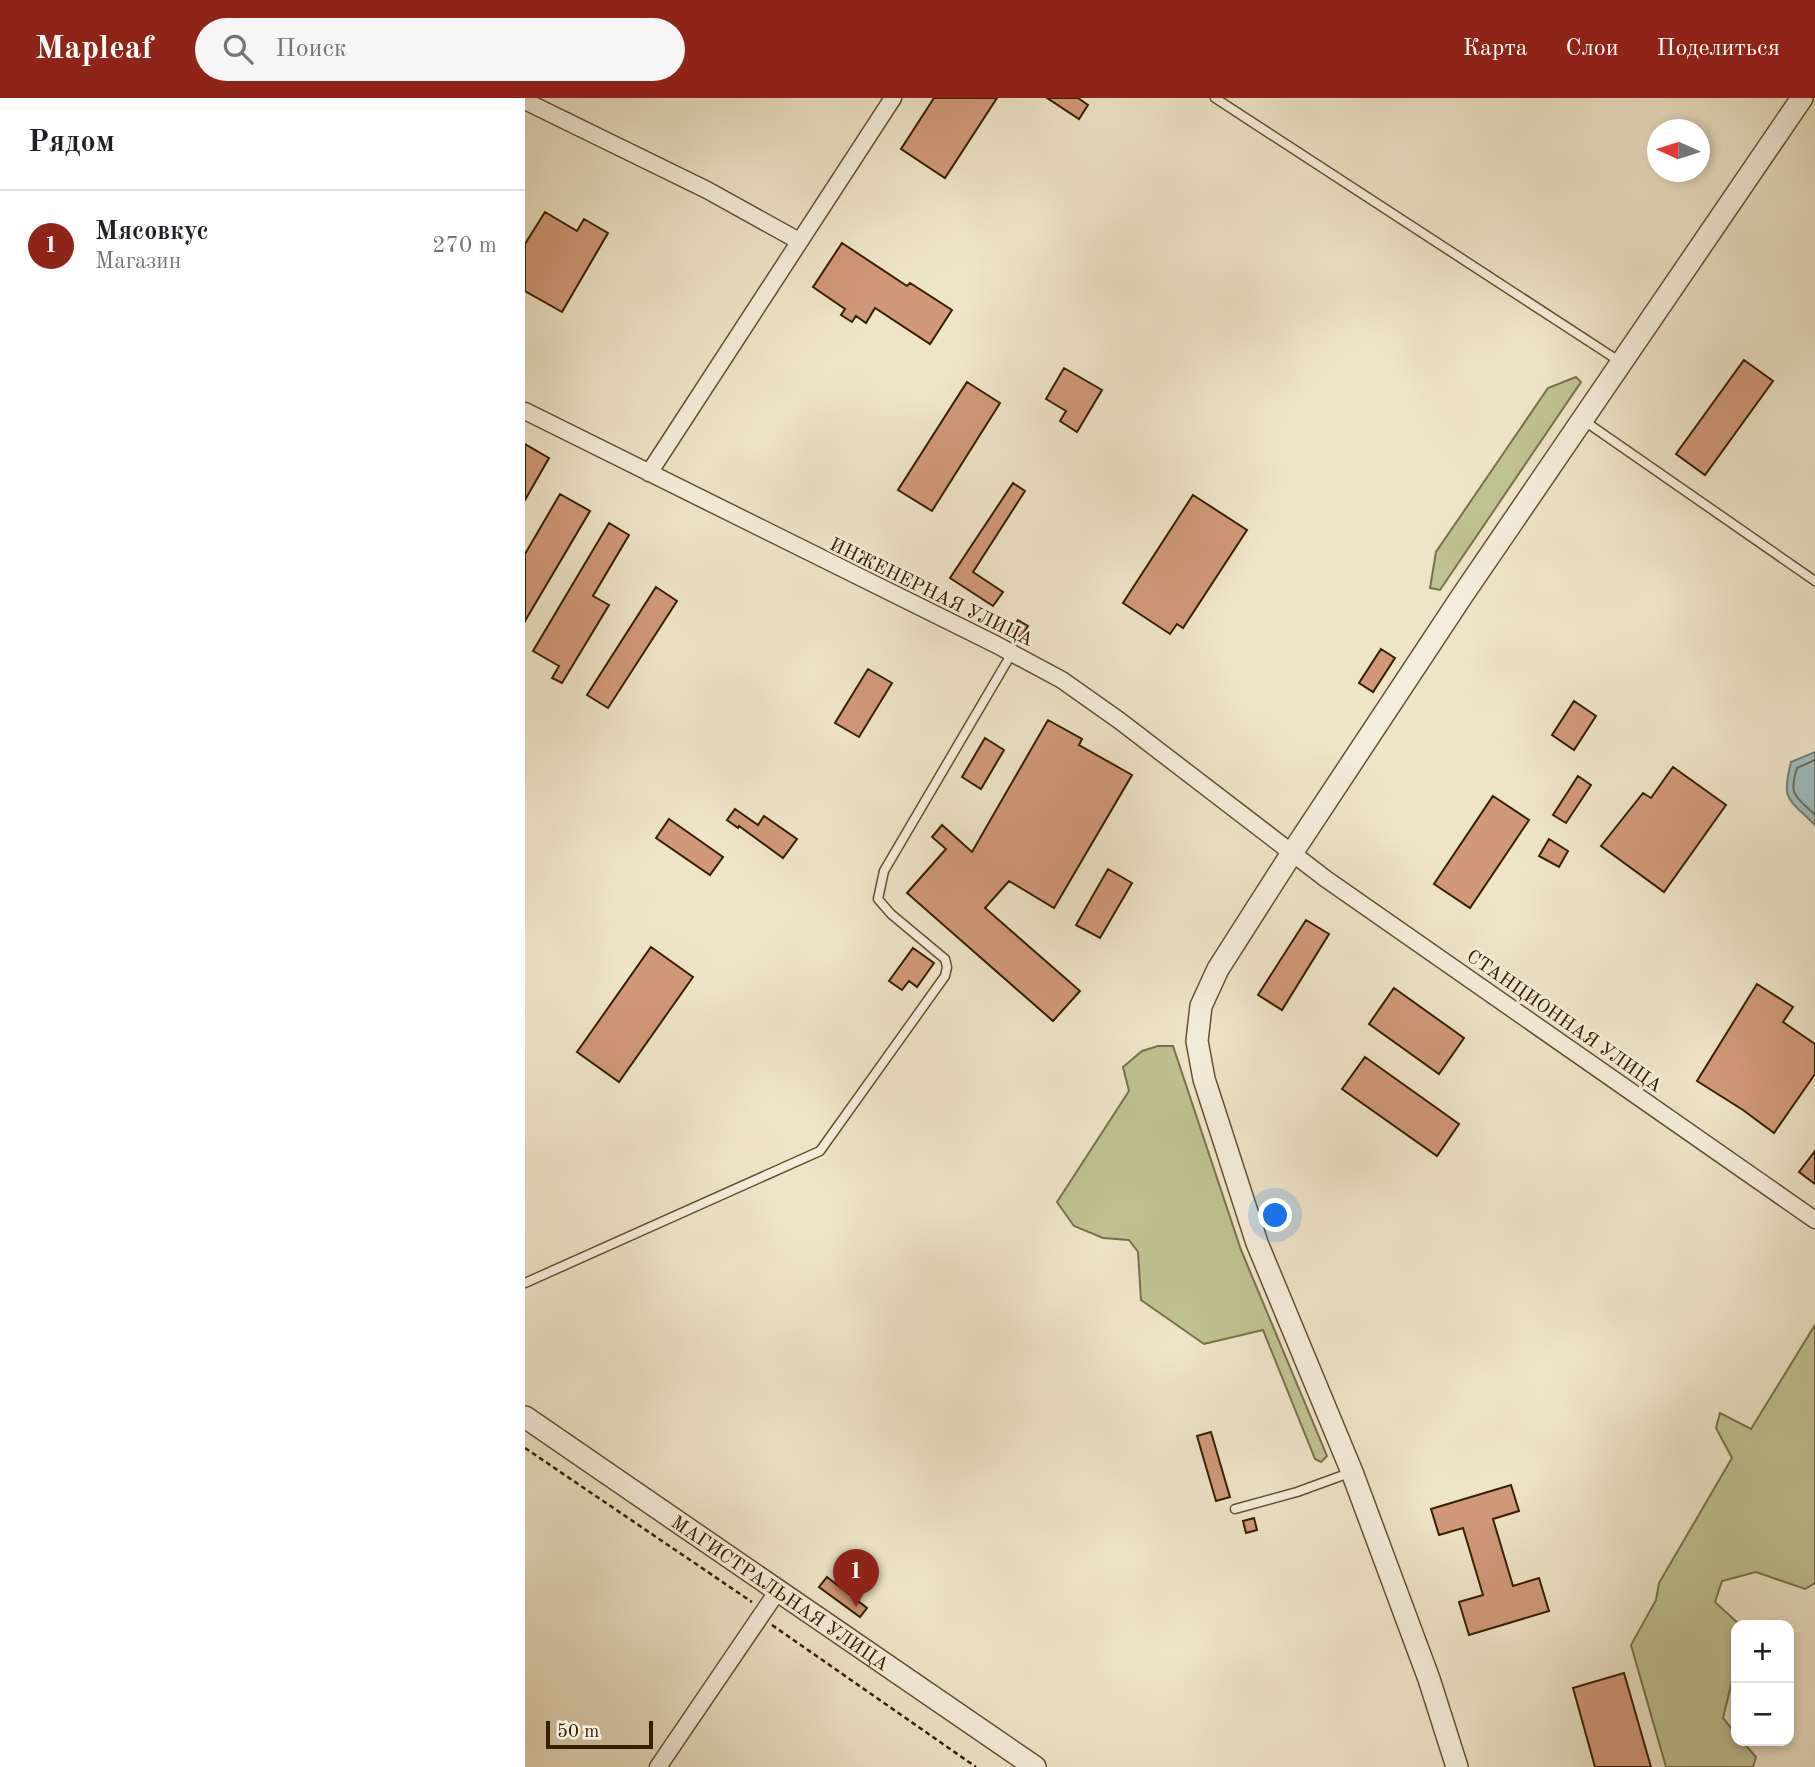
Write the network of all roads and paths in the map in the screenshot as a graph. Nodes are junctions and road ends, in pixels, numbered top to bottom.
1 (893, 98) edge
2 (1215, 98) edge
3 (1802, 98) edge
4 (525, 101) edge
5 (799, 241) junction
6 (1622, 363) junction
7 (525, 411) edge
8 (1583, 420) junction
9 (649, 473) junction
10 (1815, 581) edge
11 (1012, 653) junction
12 (1292, 853) junction
13 (1815, 1220) edge
14 (525, 1283) edge
15 (525, 1417) edge
16 (1352, 1472) junction
17 (1235, 1508) dead end
18 (779, 1589) junction
19 (658, 1767) edge
20 (1035, 1767) edge
21 (1457, 1767) edge

1 - 5 street
2 - 6 lane
3 - 6 street
4 - 5 street
5 - 9 street
6 - 8 street
7 - 9 street, ИНЖЕНЕРНАЯ УЛИЦА
8 - 10 lane
8 - 12 street
9 - 11 street, ИНЖЕНЕРНАЯ УЛИЦА
11 - 12 street, ИНЖЕНЕРНАЯ УЛИЦА
11 - 14 lane
12 - 13 street, СТАНЦИОННАЯ УЛИЦА
12 - 16 street
15 - 18 street, МАГИСТРАЛЬНАЯ УЛИЦА
16 - 17 lane
16 - 21 street
18 - 19 street
18 - 20 street, МАГИСТРАЛЬНАЯ УЛИЦА

